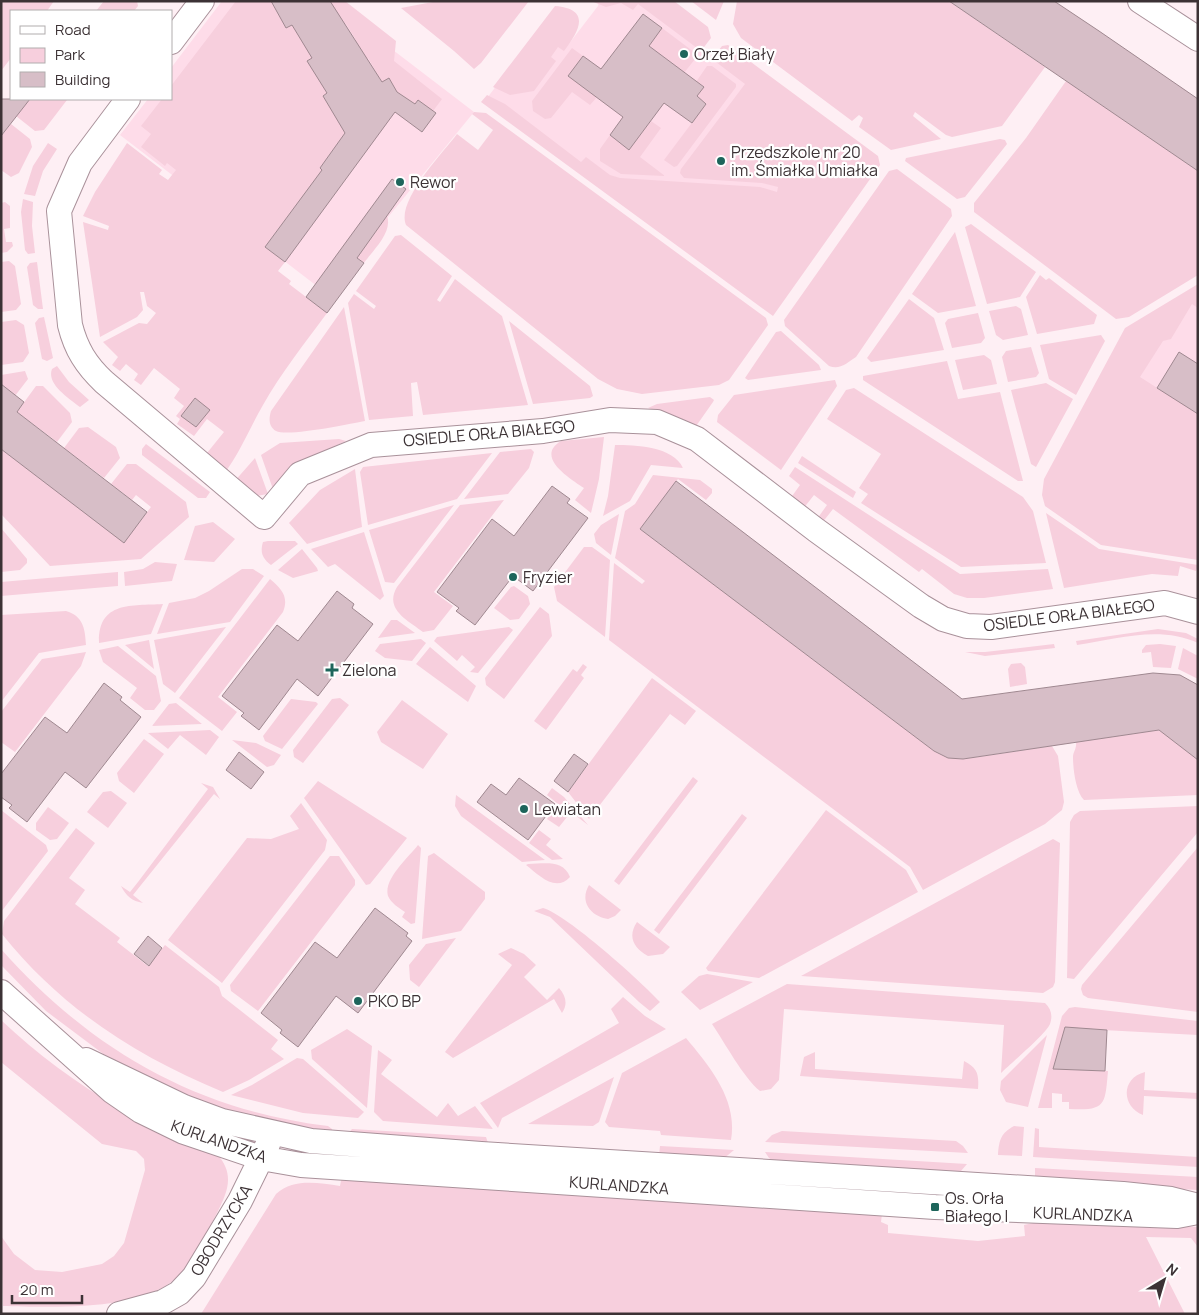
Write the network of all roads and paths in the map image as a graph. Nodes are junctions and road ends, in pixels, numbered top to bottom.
1 (202, 1) edge
2 (1140, 1) edge
3 (1198, 39) edge
4 (172, 41) edge
5 (127, 100) edge
6 (1198, 612) edge
7 (1, 992) edge
8 (70, 1054) junction
9 (273, 1134) junction
10 (261, 1158) junction
11 (1198, 1206) edge
12 (1198, 1212) edge
13 (119, 1314) edge

1 - 4 street
2 - 3 street
5 - 6 street, OSIEDLE ORŁA BIAŁEGO
7 - 8 street, KURLANDZKA
8 - 9 street, KURLANDZKA
8 - 10 street, KURLANDZKA
9 - 10 street, OBODRZYCKA
9 - 11 street, KURLANDZKA
10 - 12 street, KURLANDZKA
10 - 13 street, OBODRZYCKA

